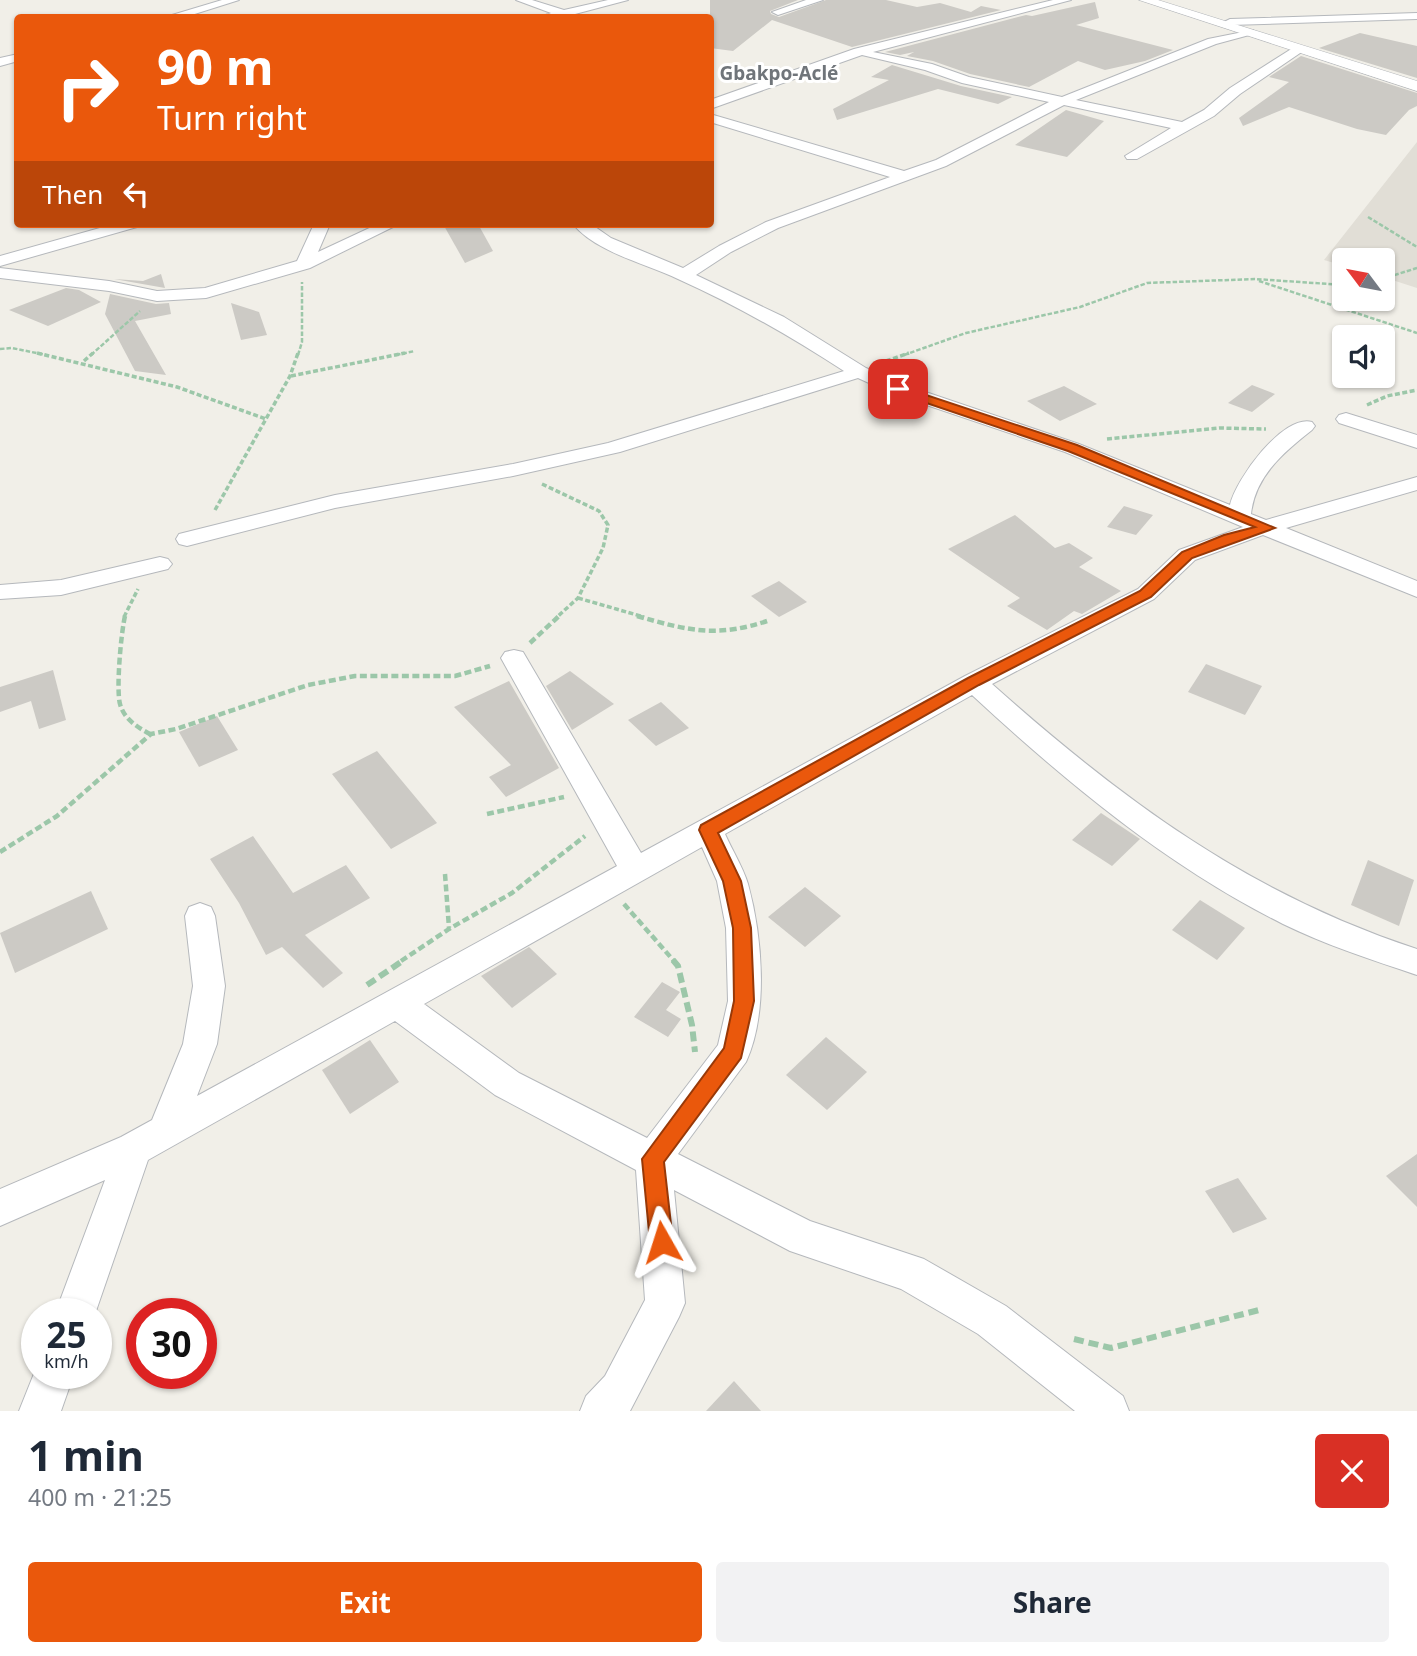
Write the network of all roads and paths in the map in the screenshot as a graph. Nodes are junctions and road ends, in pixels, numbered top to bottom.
1 (234, 0) edge
2 (521, 0) edge
3 (623, 0) edge
4 (818, 0) edge
5 (1066, 0) edge
6 (1145, 0) edge
7 (1412, 3) dead end
8 (778, 12) dead end
9 (152, 14) dead end
10 (182, 14) edge
11 (191, 14) edge
12 (564, 14) joint
13 (1375, 16) junction
14 (1394, 16) junction
15 (1417, 16) edge
16 (1218, 22) junction
17 (1406, 30) dead end
18 (1249, 32) junction
19 (1300, 49) junction
20 (858, 52) junction
21 (1417, 86) edge
22 (1063, 101) junction
23 (714, 104) edge
24 (714, 119) edge
25 (1184, 127) junction
26 (1132, 156) dead end
27 (904, 176) junction
28 (1368, 217) dead end
29 (117, 228) edge
30 (321, 228) edge
31 (382, 228) edge
32 (587, 228) edge
33 (1417, 247) edge
34 (0, 261) edge
35 (304, 264) junction
36 (1417, 268) edge
37 (0, 273) edge
38 (684, 275) junction
39 (1395, 275) edge
40 (1255, 279) junction
41 (1332, 284) edge
42 (157, 296) junction
43 (1417, 332) edge
44 (0, 349) edge
45 (415, 351) dead end
46 (83, 362) junction
47 (859, 372) junction
48 (290, 376) junction
49 (1417, 390) edge
50 (267, 419) junction
51 (1346, 419) joint
52 (1305, 426) joint
53 (1417, 442) edge
54 (1072, 448) junction
55 (513, 470) junction
56 (1417, 483) edge
57 (1240, 516) junction
58 (1268, 528) junction
59 (187, 539) joint
60 (160, 564) joint
61 (1417, 590) edge
62 (0, 593) edge
63 (578, 598) junction
64 (770, 620) dead end
65 (514, 657) junction
66 (974, 682) junction
67 (150, 734) junction
68 (592, 791) junction
69 (487, 814) dead end
70 (607, 819) junction
71 (708, 830) junction
72 (0, 852) edge
73 (635, 870) junction
74 (445, 874) dead end
75 (608, 886) junction
76 (200, 916) dead end
77 (449, 929) junction
78 (1417, 962) edge
79 (360, 992) dead end
80 (397, 1003) junction
81 (701, 1098) junction
82 (166, 1130) junction
83 (134, 1149) junction
84 (653, 1159) junction
85 (0, 1208) edge
86 (81, 1298) edge
87 (1263, 1309) dead end
88 (1071, 1338) dead end
89 (48, 1389) edge
90 (40, 1411) edge
91 (601, 1411) edge
92 (1108, 1411) edge

1 - 11 street
2 - 12 street
3 - 12 street
4 - 8 street
5 - 20 street
6 - 16 street
7 - 14 street
9 - 10 street
13 - 14 street
13 - 16 street
13 - 17 street
14 - 15 street
16 - 18 street
18 - 19 street
18 - 22 street
19 - 21 street
19 - 25 street
20 - 22 street
20 - 23 street
22 - 25 street
22 - 27 street
24 - 27 street
25 - 26 street
27 - 38 street
28 - 33 path
29 - 34 street
30 - 35 street
31 - 35 street
32 - 38 street
35 - 42 street
35 - 48 path
36 - 39 path
37 - 42 street
38 - 47 street
40 - 41 path
40 - 43 path
40 - 47 path
42 - 46 path
44 - 46 path
45 - 48 path
46 - 50 path
47 - 54 street
47 - 55 street
48 - 50 path
49 - 51 path
50 - 59 path
51 - 53 street
52 - 54 path
52 - 57 street
54 - 57 street
55 - 59 street
55 - 63 path
56 - 58 street
57 - 58 street
58 - 61 street
58 - 66 street
60 - 62 street
60 - 67 path
63 - 64 path
63 - 65 path
65 - 67 path
65 - 68 street
66 - 71 street
66 - 78 street
67 - 72 path
68 - 69 path
68 - 70 street
70 - 73 street
70 - 77 path
71 - 73 street
71 - 81 street
73 - 75 street
74 - 77 path
75 - 80 street
75 - 81 path
76 - 82 street
77 - 79 path
80 - 82 street
80 - 84 street
81 - 84 street
82 - 83 street
83 - 85 street
83 - 86 street
84 - 91 street
84 - 92 street
87 - 88 path
89 - 90 street

